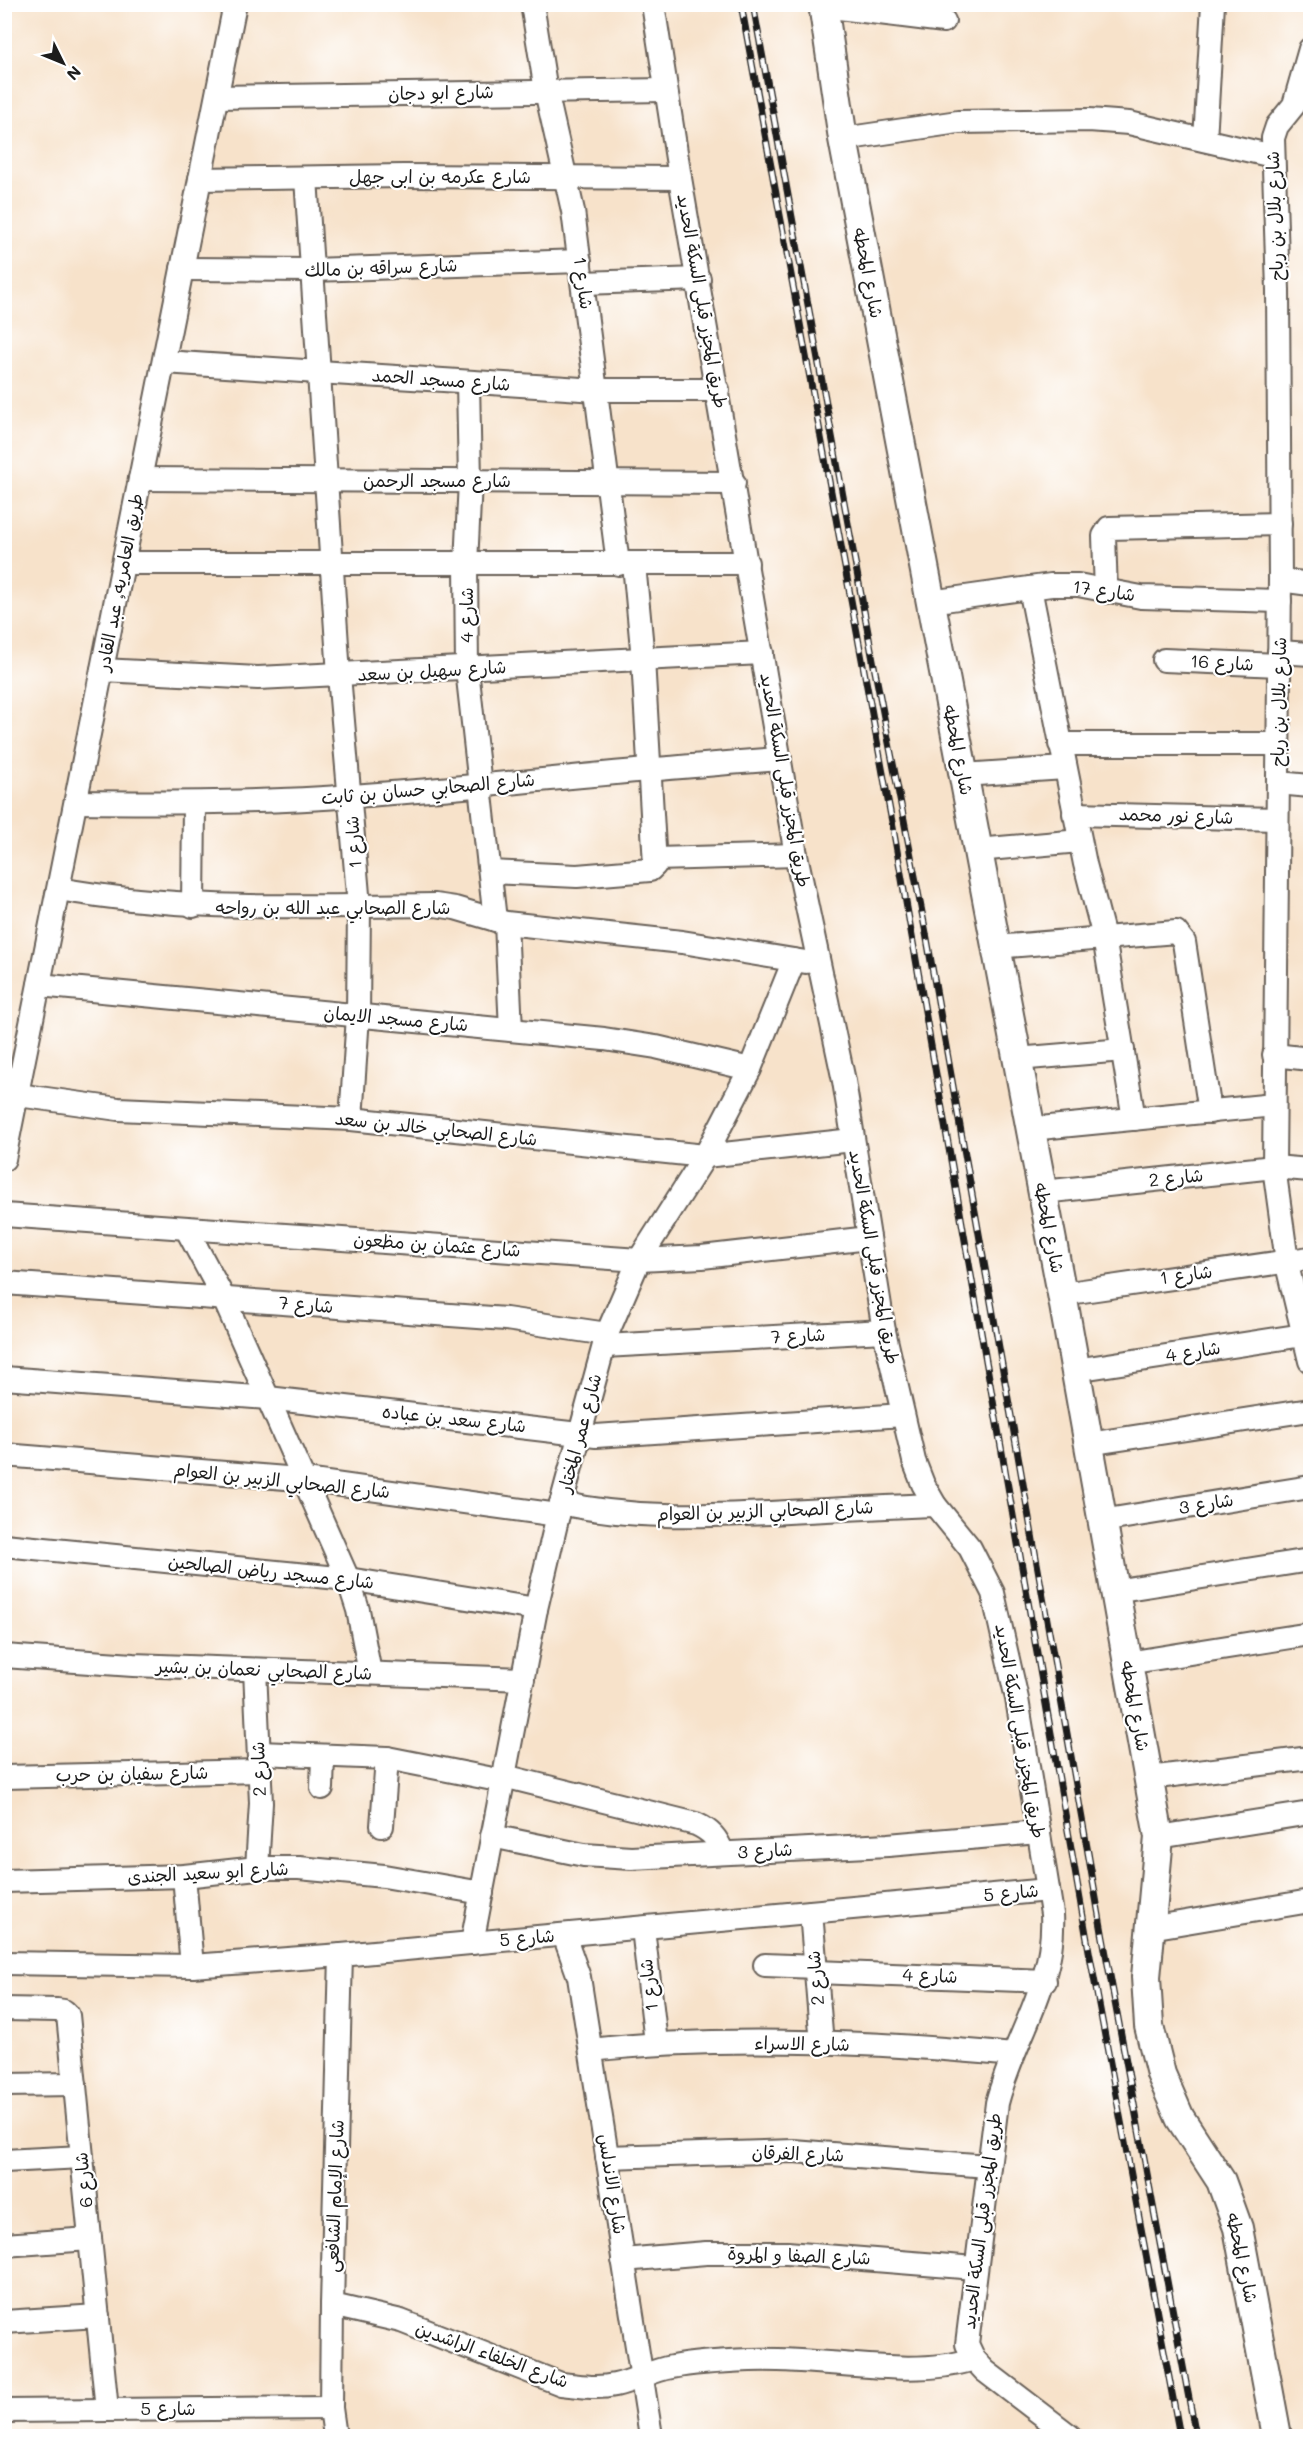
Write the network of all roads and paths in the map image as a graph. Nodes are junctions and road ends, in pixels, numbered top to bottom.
1 (235, 4) edge
2 (532, 4) edge
3 (653, 4) edge
4 (1213, 4) edge
5 (823, 5) edge
6 (944, 21) dead end
7 (1311, 49) edge
8 (666, 90) junction
9 (546, 91) junction
10 (217, 97) junction
11 (1303, 107) edge
12 (843, 139) junction
13 (1205, 140) junction
14 (1273, 156) junction
15 (306, 177) junction
16 (565, 177) junction
17 (680, 178) junction
18 (200, 179) junction
19 (579, 261) junction
20 (182, 269) junction
21 (312, 270) junction
22 (699, 279) junction
23 (583, 283) junction
24 (164, 362) junction
25 (319, 372) junction
26 (468, 382) junction
27 (597, 390) junction
28 (718, 390) junction
29 (140, 479) junction
30 (326, 480) junction
31 (471, 481) junction
32 (608, 482) junction
33 (734, 483) junction
34 (1280, 524) junction
35 (124, 563) junction
36 (747, 563) junction
37 (466, 564) junction
38 (626, 564) junction
39 (332, 565) junction
40 (1311, 584) edge
41 (1030, 588) junction
42 (1280, 590) junction
43 (1106, 592) junction
44 (930, 602) junction
45 (762, 653) junction
46 (1311, 654) edge
47 (643, 659) junction
48 (1279, 659) junction
49 (1164, 660) dead end
50 (467, 669) junction
51 (102, 670) junction
52 (339, 675) junction
53 (1059, 744) junction
54 (1278, 744) junction
55 (780, 759) junction
56 (649, 768) junction
57 (1065, 768) junction
58 (963, 775) junction
59 (1278, 783) junction
60 (481, 786) junction
61 (1311, 786) edge
62 (351, 797) junction
63 (76, 802) junction
64 (194, 804) junction
65 (1074, 814) junction
66 (1277, 819) junction
67 (1080, 841) junction
68 (977, 850) junction
69 (796, 855) junction
70 (656, 859) junction
71 (490, 872) junction
72 (58, 889) junction
73 (193, 906) junction
74 (359, 906) junction
75 (500, 921) junction
76 (1104, 937) junction
77 (996, 947) junction
78 (794, 960) junction
79 (819, 964) junction
80 (39, 985) junction
81 (358, 1016) junction
82 (511, 1030) junction
83 (1123, 1050) junction
84 (1274, 1055) junction
85 (1017, 1059) junction
86 (1311, 1059) edge
87 (750, 1069) junction
88 (18, 1095) junction
89 (1274, 1106) junction
90 (1210, 1112) junction
91 (351, 1119) junction
92 (1134, 1119) junction
93 (1030, 1129) junction
94 (853, 1140) junction
95 (705, 1156) junction
96 (4, 1159) edge
97 (1274, 1167) junction
98 (1311, 1170) edge
99 (1042, 1192) junction
100 (4, 1215) edge
101 (186, 1228) junction
102 (869, 1238) junction
103 (1311, 1258) edge
104 (639, 1260) junction
105 (1287, 1261) junction
106 (4, 1283) edge
107 (1062, 1294) junction
108 (224, 1299) junction
109 (884, 1331) junction
110 (1308, 1334) edge
111 (606, 1340) junction
112 (1311, 1361) edge
113 (1075, 1370) junction
114 (4, 1378) edge
115 (268, 1398) junction
116 (1311, 1410) edge
117 (903, 1415) junction
118 (580, 1434) junction
119 (1088, 1444) junction
120 (4, 1455) edge
121 (305, 1480) junction
122 (1311, 1487) edge
123 (935, 1505) junction
124 (560, 1509) junction
125 (1101, 1521) junction
126 (4, 1545) edge
127 (1311, 1560) edge
128 (348, 1579) junction
129 (1114, 1591) junction
130 (536, 1609) junction
131 (1311, 1634) edge
132 (4, 1656) edge
133 (1127, 1663) junction
134 (255, 1670) junction
135 (370, 1674) junction
136 (523, 1679) junction
137 (323, 1756) junction
138 (387, 1758) junction
139 (1311, 1758) edge
140 (259, 1762) junction
141 (4, 1777) edge
142 (504, 1778) junction
143 (1149, 1778) junction
144 (322, 1788) dead end
145 (1311, 1813) edge
146 (382, 1826) dead end
147 (1039, 1832) junction
148 (492, 1836) junction
149 (1160, 1837) junction
150 (723, 1853) junction
151 (257, 1868) junction
152 (184, 1876) junction
153 (4, 1881) edge
154 (1048, 1890) junction
155 (482, 1893) junction
156 (1311, 1901) edge
157 (811, 1912) junction
158 (643, 1928) junction
159 (1150, 1928) junction
160 (564, 1935) junction
161 (472, 1943) junction
162 (341, 1955) junction
163 (4, 1963) edge
164 (765, 1965) dead end
165 (192, 1966) junction
166 (816, 1969) junction
167 (1045, 1981) junction
168 (4, 2009) edge
169 (656, 2043) junction
170 (822, 2044) junction
171 (591, 2050) junction
172 (1013, 2055) junction
173 (4, 2085) edge
174 (75, 2085) junction
175 (82, 2157) junction
176 (607, 2157) junction
177 (4, 2161) edge
178 (988, 2166) junction
179 (90, 2239) junction
180 (4, 2245) edge
181 (623, 2260) junction
182 (975, 2268) junction
183 (332, 2305) junction
184 (98, 2316) junction
185 (4, 2322) edge
186 (974, 2359) junction
187 (642, 2376) junction
188 (332, 2408) junction
189 (107, 2410) junction
190 (4, 2411) edge
191 (335, 2436) edge
192 (651, 2436) edge
193 (1070, 2436) edge
194 (1277, 2436) edge

1 - 10 street, طريق العامريه, عبد القادر
2 - 9 street, شارع 1
3 - 8 street, طريق المجزر قبلى السكة الحديد
4 - 13 street
5 - 6 street
5 - 12 street, شارع المحطه
7 - 11 street, شارع بلال بن رباح
8 - 9 street, شارع ابو دجان
8 - 17 street, طريق المجزر قبلى السكة الحديد
9 - 10 street, شارع ابو دجان
9 - 16 street, شارع 1
10 - 18 street, طريق العامريه, عبد القادر
11 - 14 street, شارع بلال بن رباح
12 - 13 street
12 - 44 street, شارع المحطه
13 - 14 street
14 - 34 street, شارع بلال بن رباح
15 - 16 street, شارع عكرمه بن ابى جهل
15 - 18 street, شارع عكرمه بن ابى جهل
15 - 21 street, شارع 1
16 - 17 street, شارع عكرمه بن ابى جهل
16 - 19 street, شارع 1
17 - 22 street, طريق المجزر قبلى السكة الحديد
18 - 20 street, طريق العامريه, عبد القادر
19 - 21 street, شارع سراقه بن مالك
19 - 23 street, شارع 1
20 - 21 street, شارع سراقه بن مالك
20 - 24 street, طريق العامريه, عبد القادر
21 - 25 street, شارع 1
22 - 23 street
22 - 28 street, طريق المجزر قبلى السكة الحديد
23 - 27 street, شارع 1
24 - 25 street, شارع مسجد الحمد
24 - 29 street, طريق العامريه, عبد القادر
25 - 26 street, شارع مسجد الحمد
25 - 30 street, شارع 1
26 - 27 street, شارع مسجد الحمد
26 - 31 street, شارع 4
27 - 28 street, شارع مسجد الحمد
27 - 32 street, شارع 1
28 - 33 street, طريق المجزر قبلى السكة الحديد
29 - 30 street, شارع مسجد الرحمن
29 - 35 street, طريق العامريه, عبد القادر
30 - 31 street, شارع مسجد الرحمن
30 - 39 street, شارع 1
31 - 32 street, شارع مسجد الرحمن
31 - 37 street, شارع 4
32 - 33 street, شارع مسجد الرحمن
32 - 38 street, شارع 1
33 - 36 street, طريق المجزر قبلى السكة الحديد
34 - 42 street, شارع بلال بن رباح
34 - 43 street
35 - 39 street
35 - 51 street, طريق العامريه, عبد القادر
36 - 38 street
36 - 45 street, طريق المجزر قبلى السكة الحديد
37 - 38 street
37 - 39 street
37 - 50 street, شارع 4
38 - 47 street, شارع 1
39 - 52 street, شارع 1
40 - 42 street
41 - 43 street, شارع 17
41 - 44 street, شارع 17
41 - 53 street
42 - 43 street, شارع 17
42 - 48 street, شارع بلال بن رباح
44 - 58 street, شارع المحطه
45 - 47 street, شارع سهيل بن سعد
45 - 55 street, طريق المجزر قبلى السكة الحديد
46 - 48 street
47 - 50 street, شارع سهيل بن سعد
47 - 56 street, شارع 1
48 - 49 street, شارع 16
48 - 54 street, شارع بلال بن رباح
50 - 52 street, شارع سهيل بن سعد
50 - 60 street, شارع 4
51 - 52 street, شارع سهيل بن سعد
51 - 63 street, طريق العامريه, عبد القادر
52 - 62 street, شارع 1
53 - 54 street
53 - 57 street
54 - 59 street, شارع بلال بن رباح
55 - 56 street, شارع الصحابي حسان بن ثابت
55 - 69 street, طريق المجزر قبلى السكة الحديد
56 - 60 street, شارع الصحابي حسان بن ثابت
56 - 70 street, شارع 1
57 - 58 street
57 - 65 street
58 - 68 street, شارع المحطه
59 - 61 street
59 - 66 street, شارع بلال بن رباح
60 - 62 street, شارع الصحابي حسان بن ثابت
60 - 71 street, شارع 4
62 - 64 street, شارع الصحابي حسان بن ثابت
62 - 74 street, شارع 1
63 - 64 street, شارع الصحابي حسان بن ثابت
63 - 72 street, طريق العامريه, عبد القادر
64 - 73 street
65 - 66 street, شارع نور محمد
65 - 67 street
66 - 84 street, شارع بلال بن رباح
67 - 68 street
67 - 76 street
68 - 77 street, شارع المحطه
69 - 70 street
69 - 79 street, طريق المجزر قبلى السكة الحديد
70 - 71 street
71 - 75 street, شارع 4
72 - 73 street, شارع الصحابي عبد الله بن رواحه
72 - 80 street, طريق العامريه, عبد القادر
73 - 74 street, شارع الصحابي عبد الله بن رواحه
74 - 75 street, شارع الصحابي عبد الله بن رواحه
74 - 81 street, شارع 1
75 - 78 street, شارع الصحابي عبد الله بن رواحه
75 - 82 street, شارع 4
76 - 77 street
76 - 83 street
76 - 90 street
77 - 85 street, شارع المحطه
78 - 79 street, شارع الصحابي عبد الله بن رواحه
78 - 87 street, شارع عمر المختار
79 - 94 street, طريق المجزر قبلى السكة الحديد
80 - 81 street, شارع مسجد الايمان
80 - 88 street, طريق العامريه, عبد القادر
81 - 82 street, شارع مسجد الايمان
81 - 91 street, شارع 1
82 - 87 street, شارع مسجد الايمان
83 - 85 street
83 - 92 street
84 - 86 street
84 - 89 street, شارع بلال بن رباح
85 - 93 street, شارع المحطه
87 - 95 street, شارع عمر المختار
88 - 91 street, شارع الصحابي خالد بن سعد
88 - 96 street, طريق العامريه, عبد القادر
89 - 90 street
89 - 97 street, شارع بلال بن رباح
90 - 92 street
91 - 95 street, شارع الصحابي خالد بن سعد
92 - 93 street
93 - 99 street, شارع المحطه
94 - 95 street, شارع الصحابي خالد بن سعد
94 - 102 street, طريق المجزر قبلى السكة الحديد
95 - 104 street, شارع عمر المختار
97 - 98 street, شارع 2
97 - 99 street, شارع 2
97 - 105 street, شارع بلال بن رباح
99 - 107 street, شارع المحطه
100 - 101 street, شارع عثمان بن مظعون
101 - 104 street, شارع عثمان بن مظعون
101 - 108 street
102 - 104 street, شارع عثمان بن مظعون
102 - 109 street, طريق المجزر قبلى السكة الحديد
103 - 105 street, شارع 1
104 - 111 street, شارع عمر المختار
105 - 107 street, شارع 1
105 - 110 street, شارع بلال بن رباح
106 - 108 street, شارع 7
107 - 113 street, شارع المحطه
108 - 111 street, شارع 7
108 - 115 street
109 - 111 street, شارع 7
109 - 117 street, طريق المجزر قبلى السكة الحديد
110 - 112 street, شارع بلال بن رباح
110 - 113 street, شارع 4
111 - 118 street, شارع عمر المختار
113 - 119 street, شارع المحطه
114 - 115 street, شارع سعد بن عباده
115 - 118 street, شارع سعد بن عباده
115 - 121 street
116 - 119 street
117 - 118 street, شارع سعد بن عباده
117 - 123 street, طريق المجزر قبلى السكة الحديد
118 - 124 street, شارع عمر المختار
119 - 125 street, شارع المحطه
120 - 121 street, شارع الصحابي الزبير بن العوام
121 - 124 street, شارع الصحابي الزبير بن العوام
121 - 128 street
122 - 125 street, شارع 3
123 - 124 street, شارع الصحابي الزبير بن العوام
123 - 147 street, طريق المجزر قبلى السكة الحديد
124 - 130 street, شارع عمر المختار
125 - 129 street, شارع المحطه
126 - 128 street, شارع مسجد رياض الصالحين
127 - 129 street
128 - 130 street, شارع مسجد رياض الصالحين
128 - 135 street
129 - 133 street, شارع المحطه
130 - 136 street, شارع عمر المختار
131 - 133 street
132 - 134 street, شارع الصحابي نعمان بن بشير
133 - 143 street, شارع المحطه
134 - 135 street, شارع الصحابي نعمان بن بشير
134 - 140 street, شارع 2
135 - 136 street, شارع الصحابي نعمان بن بشير
136 - 142 street, شارع عمر المختار
137 - 138 street, شارع سفيان بن حرب
137 - 140 street, شارع سفيان بن حرب
137 - 144 street
138 - 142 street, شارع سفيان بن حرب
138 - 146 street
139 - 143 street
140 - 141 street, شارع سفيان بن حرب
140 - 151 street, شارع 2
142 - 148 street, شارع عمر المختار
142 - 150 street, شارع سفيان بن حرب
143 - 149 street, شارع المحطه
145 - 149 street
147 - 150 street, شارع 3
147 - 154 street, طريق المجزر قبلى السكة الحديد
148 - 150 street, شارع 3
148 - 155 street, شارع عمر المختار
149 - 159 street, شارع المحطه
151 - 152 street, شارع ابو سعيد الجندى
151 - 155 street, شارع ابو سعيد الجندى
152 - 153 street, شارع ابو سعيد الجندى
152 - 165 street
154 - 157 street, شارع 5
154 - 167 street, طريق المجزر قبلى السكة الحديد
155 - 161 street, شارع عمر المختار
156 - 159 street
157 - 158 street, شارع 5
157 - 166 street, شارع 2
158 - 160 street, شارع 5
158 - 169 street, شارع 1
159 - 194 street, شارع المحطه
160 - 161 street, شارع 5
160 - 171 street, شارع الاندلس
161 - 162 street, شارع 5
162 - 165 street, شارع 5
162 - 183 street, شارع الإمام الشافعى
163 - 165 street, شارع 5
164 - 166 street, شارع 4
166 - 167 street, شارع 4
166 - 170 street, شارع 2
167 - 172 street, طريق المجزر قبلى السكة الحديد
168 - 174 street, شارع 6
169 - 170 street, شارع الاسراء
169 - 171 street, شارع الاسراء
170 - 172 street, شارع الاسراء
171 - 176 street, شارع الاندلس
172 - 178 street, طريق المجزر قبلى السكة الحديد
173 - 174 street
174 - 175 street, شارع 6
175 - 177 street
175 - 179 street, شارع 6
176 - 178 street, شارع الفرقان
176 - 181 street, شارع الاندلس
178 - 182 street, طريق المجزر قبلى السكة الحديد
179 - 180 street
179 - 184 street, شارع 6
181 - 182 street, شارع الصفا و المروة
181 - 187 street, شارع الاندلس
182 - 186 street, طريق المجزر قبلى السكة الحديد
183 - 187 street, شارع الخلفاء الراشدين
183 - 188 street, شارع الإمام الشافعى
184 - 185 street
184 - 189 street, شارع 6
186 - 187 street, شارع الخلفاء الراشدين
186 - 193 street
187 - 192 street, شارع الاندلس
188 - 189 street, شارع 5
188 - 191 street, شارع الإمام الشافعى
189 - 190 street, شارع 5

